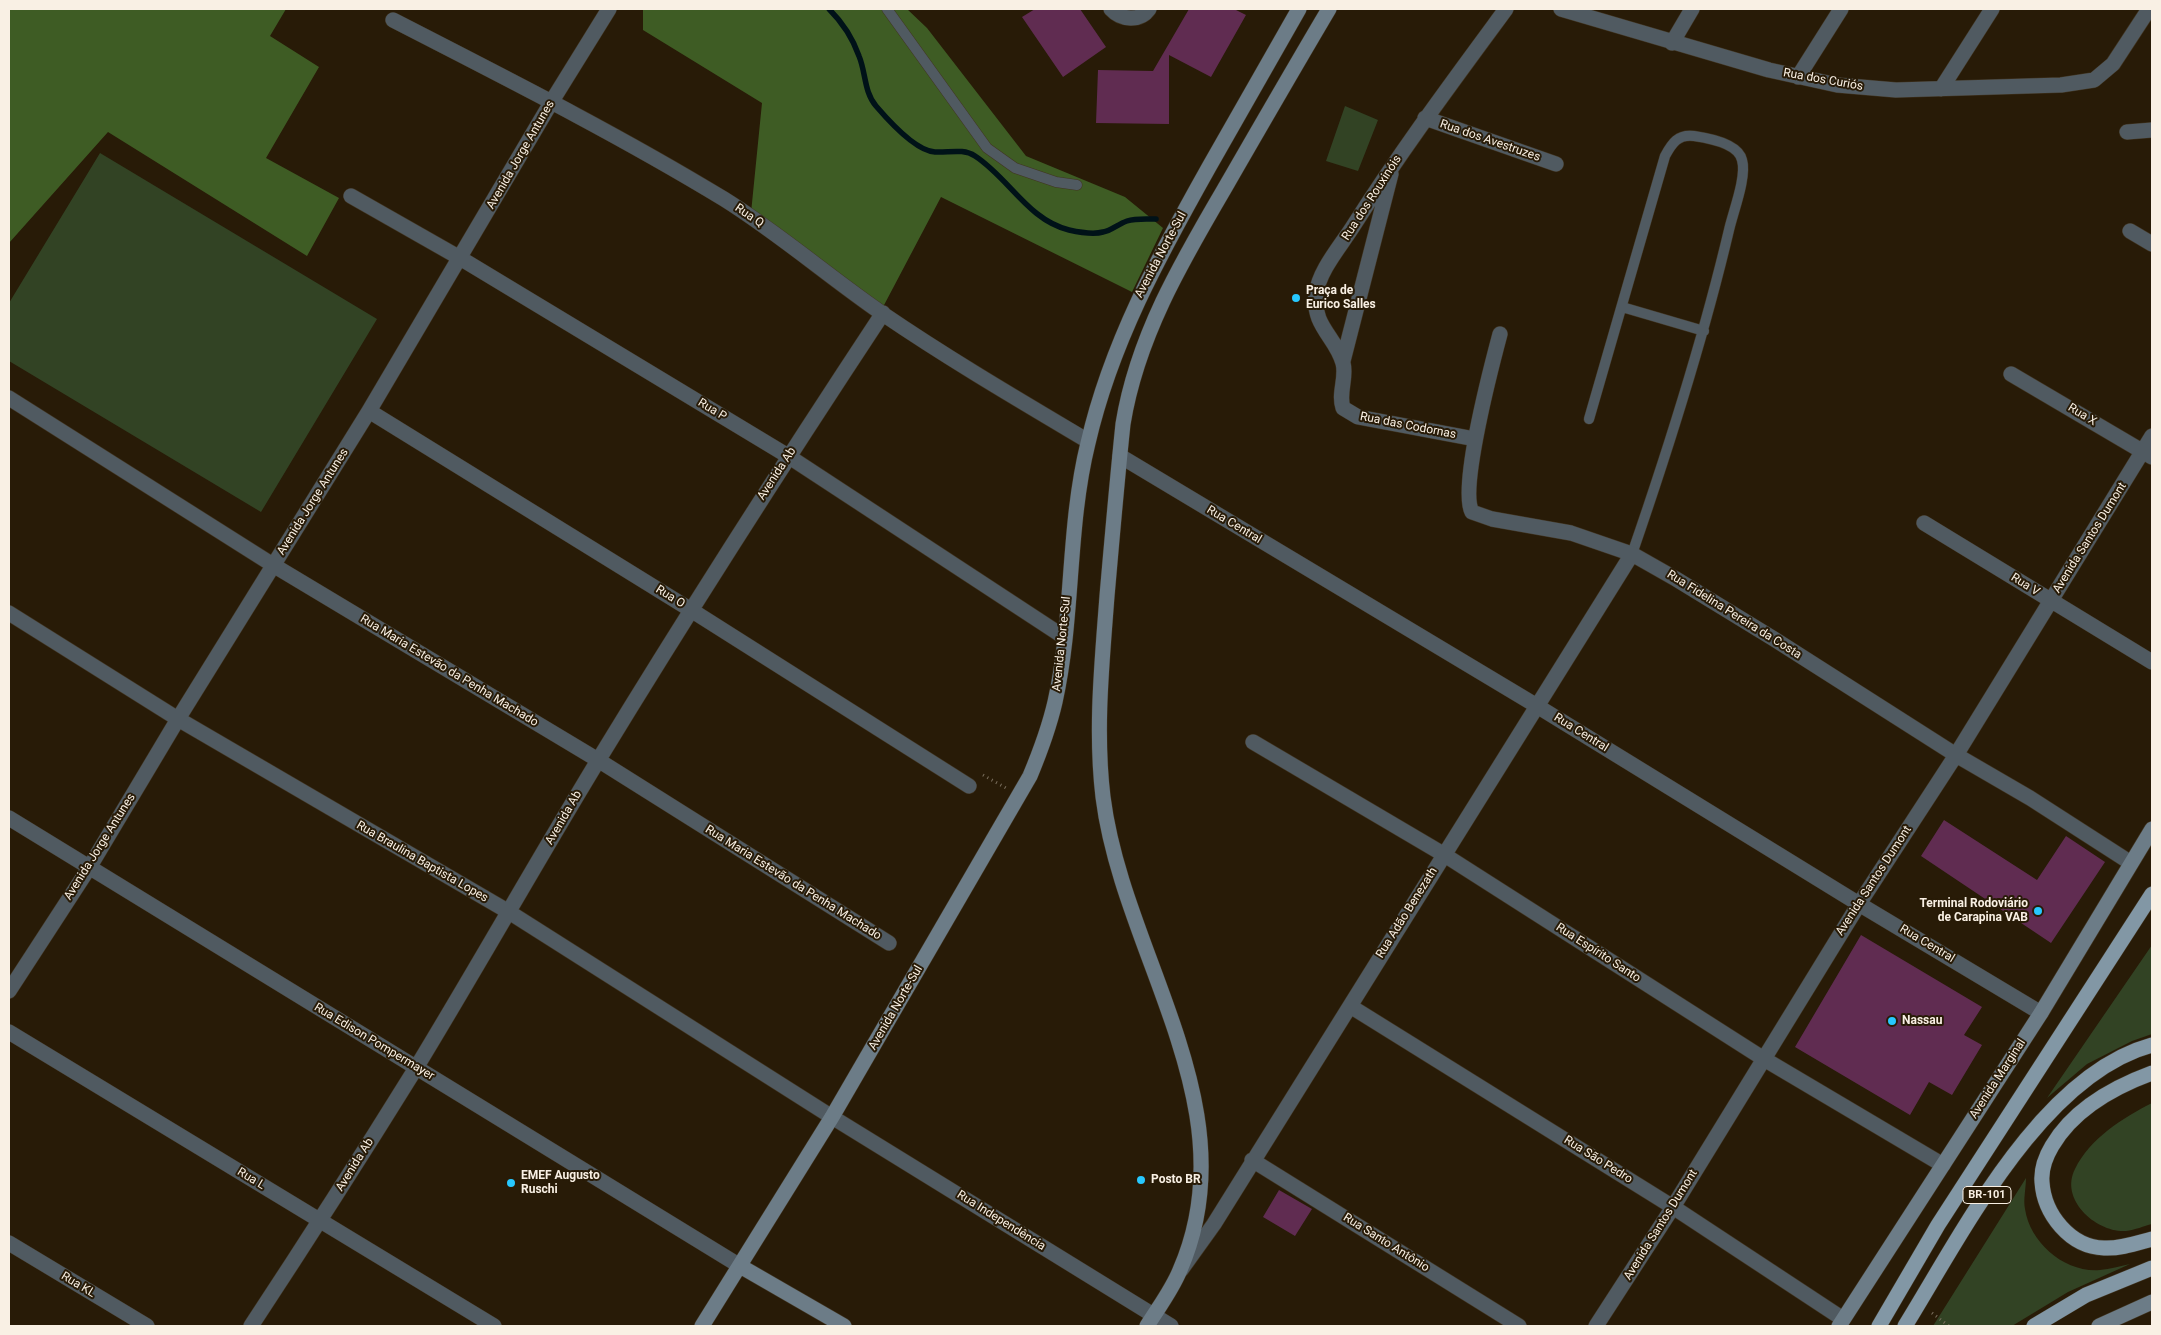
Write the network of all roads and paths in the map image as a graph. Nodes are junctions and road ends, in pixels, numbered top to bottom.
1 (609, 9) edge
2 (887, 9) edge
3 (1111, 9) edge
4 (1149, 9) edge
5 (1299, 9) edge
6 (1328, 9) edge
7 (1506, 9) edge
8 (1561, 9) edge
9 (1692, 9) edge
10 (1840, 9) edge
11 (1992, 9) edge
12 (2149, 9) edge
13 (393, 20) dead end
14 (1672, 43) junction
15 (1798, 77) junction
16 (1942, 89) junction
17 (552, 101) junction
18 (1425, 118) junction
19 (2152, 130) edge
20 (2127, 132) dead end
21 (1394, 163) junction
22 (1556, 164) dead end
23 (1077, 185) dead end
24 (351, 196) dead end
25 (2130, 231) dead end
26 (2152, 244) edge
27 (460, 258) junction
28 (1622, 307) junction
29 (882, 313) junction
30 (1704, 331) junction
31 (1500, 334) dead end
32 (1343, 361) junction
33 (2012, 374) dead end
34 (9, 398) edge
35 (370, 411) junction
36 (1590, 419) dead end
37 (2152, 436) edge
38 (1476, 439) junction
39 (1088, 441) junction
40 (2148, 454) edge
41 (788, 456) junction
42 (1120, 456) junction
43 (1924, 523) dead end
44 (1632, 554) junction
45 (273, 565) junction
46 (2051, 601) junction
47 (691, 610) junction
48 (9, 612) edge
49 (1064, 637) junction
50 (2152, 662) edge
51 (1537, 706) junction
52 (178, 719) junction
53 (1253, 742) dead end
54 (1956, 755) junction
55 (598, 760) junction
56 (969, 786) joint
57 (1020, 795) junction
58 (9, 818) edge
59 (2152, 829) edge
60 (1443, 854) junction
61 (2131, 863) junction
62 (89, 868) junction
63 (2152, 894) edge
64 (1859, 904) junction
65 (509, 912) junction
66 (889, 943) dead end
67 (9, 991) edge
68 (1350, 1006) junction
69 (2041, 1012) junction
70 (9, 1032) edge
71 (2152, 1045) edge
72 (1764, 1060) junction
73 (416, 1068) junction
74 (2152, 1073) edge
75 (832, 1117) junction
76 (1252, 1160) junction
77 (1943, 1165) junction
78 (1673, 1207) junction
79 (320, 1220) junction
80 (2152, 1239) edge
81 (9, 1243) edge
82 (740, 1266) junction
83 (2152, 1268) edge
84 (1180, 1271) junction
85 (1920, 1302) junction
86 (2152, 1302) edge
87 (1150, 1321) edge
88 (1841, 1323) edge
89 (147, 1326) edge
90 (251, 1326) edge
91 (494, 1326) edge
92 (702, 1326) edge
93 (844, 1326) edge
94 (1171, 1326) edge
95 (1519, 1326) edge
96 (1596, 1326) edge
97 (1879, 1326) edge
98 (1905, 1326) edge
99 (1949, 1326) edge
100 (2034, 1326) edge
101 (2099, 1326) edge

1 - 17 street, Avenida Jorge Antunes
2 - 23 lane
3 - 4 street
5 - 39 main road, Avenida Norte-Sul
6 - 42 main road, Avenida Norte-Sul
7 - 18 street, Rua dos Rouxinóis
8 - 14 street, Rua dos Curiós
9 - 14 street
10 - 15 street
11 - 16 street
12 - 16 street, Rua dos Curiós
13 - 17 street, Rua Q
14 - 15 street, Rua dos Curiós
15 - 16 street, Rua dos Curiós
17 - 27 street, Avenida Jorge Antunes
17 - 29 street, Rua Q
18 - 21 street, Rua dos Rouxinóis
18 - 22 street, Rua dos Avestruzes
19 - 20 street
21 - 32 street
21 - 32 street, Rua dos Rouxinóis
24 - 27 street, Rua P
25 - 26 street
27 - 35 street, Avenida Jorge Antunes
27 - 41 street, Rua P
28 - 30 lane
28 - 30 lane
28 - 36 lane
29 - 39 street, Rua Q
29 - 41 street, Avenida Ab
30 - 44 lane
31 - 38 street, Rua Fidelina Pereira da Costa
32 - 38 street, Rua das Codornas
33 - 40 street, Rua X
34 - 45 street, Rua Maria Estevão da Penha Machado
35 - 45 street, Avenida Jorge Antunes
35 - 47 street, Rua O
37 - 40 street, Avenida Santos Dumont
38 - 44 street, Rua Fidelina Pereira da Costa
39 - 49 main road, Avenida Norte-Sul
40 - 46 street, Avenida Santos Dumont
41 - 47 street, Avenida Ab
41 - 49 street, Rua P
42 - 51 street, Rua Central
42 - 84 main road, Avenida Norte-Sul
43 - 46 street, Rua V
44 - 51 street, Rua Adão Benezath
44 - 54 street, Rua Fidelina Pereira da Costa
45 - 52 street, Avenida Jorge Antunes
45 - 55 street, Rua Maria Estevão da Penha Machado
46 - 50 street, Rua V
46 - 54 street, Avenida Santos Dumont
47 - 55 street, Avenida Ab
47 - 56 street, Rua O
48 - 52 street, Rua Braulina Baptista Lopes
49 - 57 main road, Avenida Norte-Sul
51 - 60 street, Rua Adão Benezath
51 - 64 street, Rua Central
52 - 62 street, Avenida Jorge Antunes
52 - 65 street, Rua Braulina Baptista Lopes
53 - 60 street, Rua Espírito Santo
54 - 61 street, Rua Fidelina Pereira da Costa
54 - 64 street, Avenida Santos Dumont
55 - 65 street, Avenida Ab
55 - 66 street, Rua Maria Estevão da Penha Machado
56 - 57 path
57 - 75 main road, Avenida Norte-Sul
58 - 62 street, Rua Edison Pompermayer
59 - 61 main road, Avenida Marginal
60 - 68 street, Rua Adão Benezath
60 - 72 street, Rua Espírito Santo
61 - 69 main road, Avenida Marginal
62 - 67 street, Avenida Jorge Antunes
62 - 73 street, Rua Edison Pompermayer
63 - 97 main road
64 - 69 street, Rua Central
64 - 72 street, Avenida Santos Dumont
65 - 73 street, Avenida Ab
65 - 75 street, Rua Braulina Baptista Lopes
68 - 76 street, Rua Adão Benezath
68 - 78 street, Rua São Pedro
69 - 77 main road, Avenida Marginal
70 - 79 street, Rua L
71 - 85 main road, BR-101
72 - 77 street, Rua Espírito Santo
72 - 78 street, Avenida Santos Dumont
73 - 79 street, Avenida Ab
73 - 82 street, Rua Edison Pompermayer
74 - 80 main road
75 - 82 main road, Avenida Norte-Sul
75 - 87 street, Rua Independência
76 - 84 street, Rua Adão Benezath
76 - 95 street, Rua Santo Antônio
77 - 88 main road, Avenida Marginal
78 - 88 street, Rua São Pedro
78 - 96 street, Avenida Santos Dumont
79 - 90 street, Avenida Ab
79 - 91 street, Rua L
81 - 89 street, Rua KL
82 - 92 main road, Avenida Norte-Sul
82 - 93 main road
83 - 100 main road
84 - 87 main road, Avenida Norte-Sul
85 - 98 main road, BR-101
85 - 99 path
86 - 101 main road
87 - 94 street, Rua Independência

